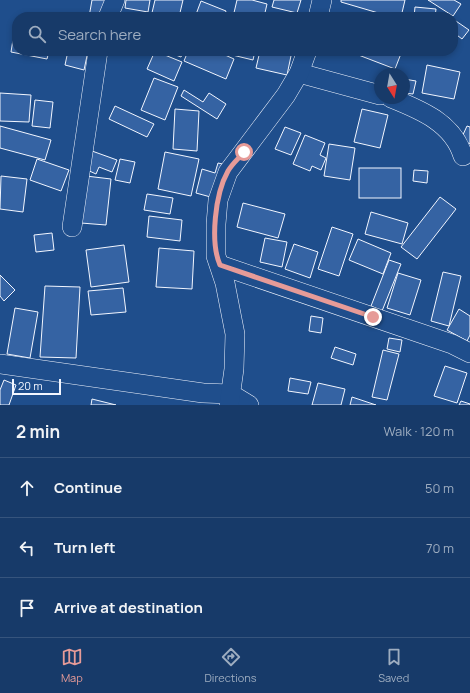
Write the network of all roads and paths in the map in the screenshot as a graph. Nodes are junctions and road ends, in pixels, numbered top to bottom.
1 (115, 0) edge
2 (322, 0) edge
3 (110, 12) edge
4 (319, 12) edge
5 (97, 56) edge
6 (305, 56) edge
7 (300, 73) junction
8 (374, 93) edge
9 (406, 104) edge
10 (463, 156) dead end
11 (72, 227) dead end
12 (220, 265) junction
13 (470, 353) edge
14 (0, 364) edge
15 (230, 400) edge
16 (249, 405) edge

1 - 3 street
2 - 4 street
5 - 11 street
6 - 7 street
7 - 8 street
7 - 12 street
9 - 10 street
12 - 13 street
12 - 15 street
14 - 15 street
15 - 16 street

